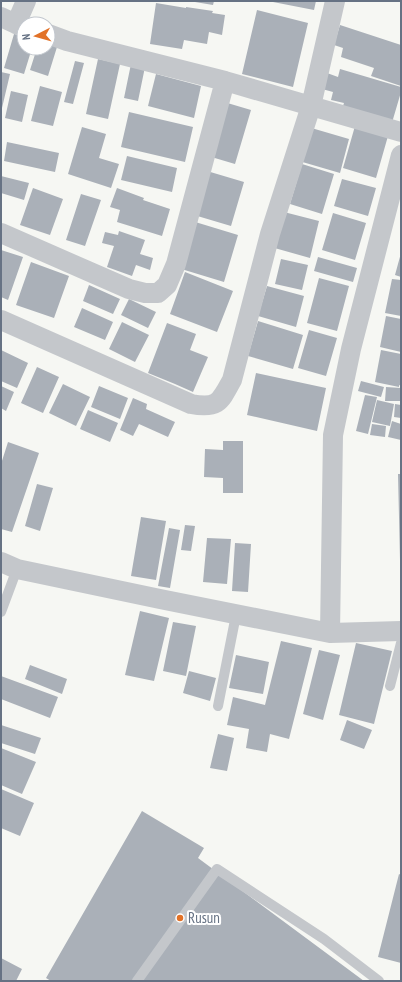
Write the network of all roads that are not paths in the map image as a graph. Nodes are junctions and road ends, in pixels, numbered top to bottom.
1 (26, 1) edge
2 (336, 1) edge
3 (14, 22) edge
4 (56, 37) edge
5 (225, 81) junction
6 (311, 106) junction
7 (401, 132) edge
8 (401, 154) edge
9 (1, 233) edge
10 (1, 320) edge
11 (9, 566) edge
12 (1, 612) edge
13 (236, 614) junction
14 (401, 631) edge
15 (330, 633) junction
16 (401, 643) edge
17 (390, 686) dead end
18 (218, 706) dead end
19 (137, 981) edge
20 (379, 981) edge

1 - 3 street
2 - 6 street
4 - 5 street
5 - 6 street
5 - 9 street
6 - 7 street
6 - 10 street
8 - 15 street
11 - 12 lane
11 - 13 street
13 - 15 street
13 - 18 lane
14 - 15 street
16 - 17 lane
19 - 20 lane

